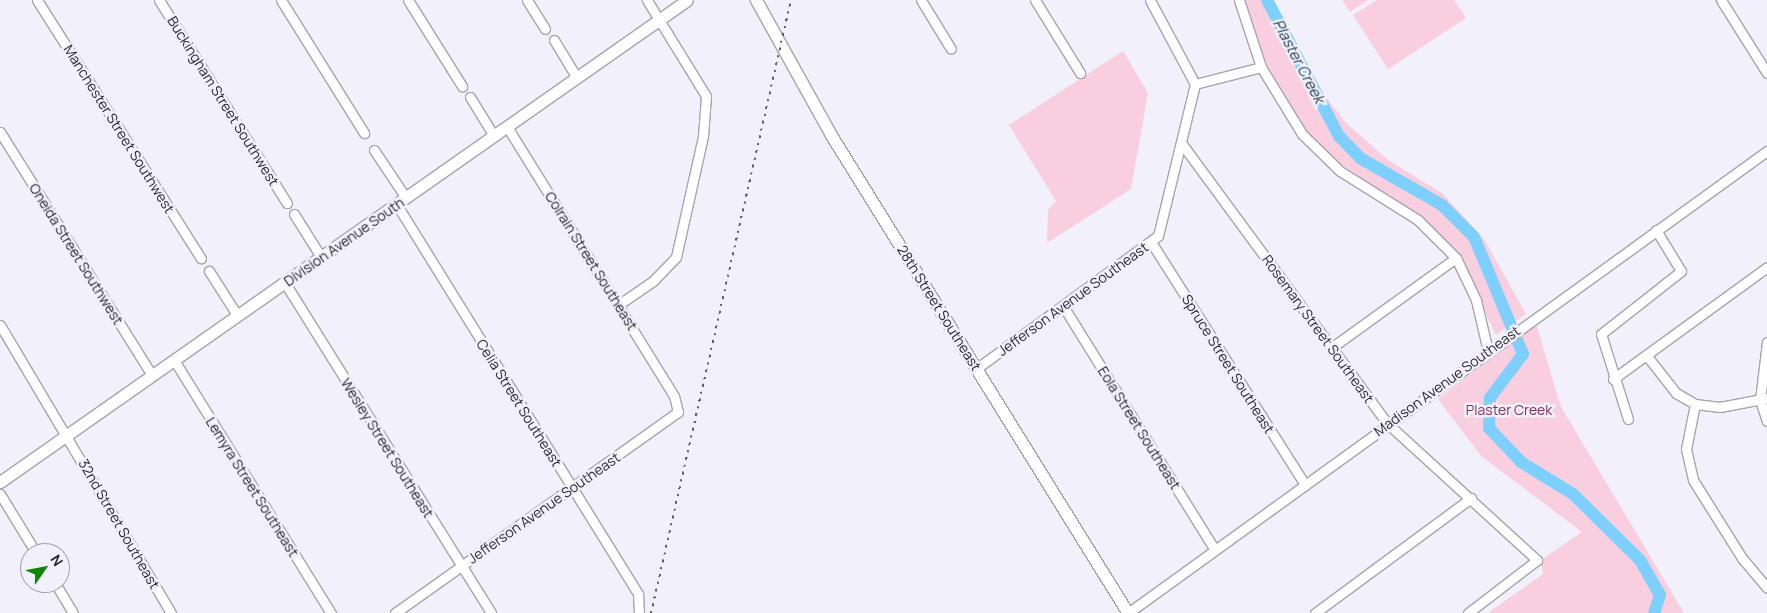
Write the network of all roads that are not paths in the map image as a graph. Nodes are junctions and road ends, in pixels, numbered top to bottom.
1 (37, 0) edge
2 (159, 0) edge
3 (281, 0) edge
4 (408, 0) edge
5 (527, 0) edge
6 (647, 0) edge
7 (687, 0) edge
8 (756, 0) edge
9 (921, 0) edge
10 (1034, 0) edge
11 (1150, 0) edge
12 (1239, 0) edge
13 (1721, 0) edge
14 (659, 19) junction
15 (545, 29) dead end
16 (554, 40) dead end
17 (951, 50) dead end
18 (1261, 67) junction
19 (1767, 72) edge
20 (1080, 73) dead end
21 (577, 78) junction
22 (1195, 84) junction
23 (462, 86) dead end
24 (470, 97) dead end
25 (507, 127) junction
26 (0, 132) edge
27 (364, 133) dead end
28 (494, 136) junction
29 (1182, 144) junction
30 (374, 150) dead end
31 (1767, 150) edge
32 (401, 201) junction
33 (287, 203) dead end
34 (294, 214) dead end
35 (1656, 230) junction
36 (1152, 242) junction
37 (321, 257) junction
38 (201, 258) dead end
39 (1456, 258) junction
40 (1767, 267) edge
41 (209, 270) dead end
42 (285, 283) junction
43 (618, 305) junction
44 (1063, 306) junction
45 (238, 315) junction
46 (0, 325) edge
47 (1767, 342) edge
48 (1330, 348) junction
49 (1488, 351) junction
50 (1647, 356) junction
51 (174, 360) junction
52 (976, 369) junction
53 (152, 376) junction
54 (1613, 380) junction
55 (674, 396) joint
56 (1763, 399) edge
57 (1695, 404) junction
58 (1628, 419) dead end
59 (1767, 421) edge
60 (1388, 424) junction
61 (68, 436) junction
62 (0, 482) edge
63 (1305, 485) junction
64 (573, 489) junction
65 (0, 494) edge
66 (1471, 498) junction
67 (30, 543) edge
68 (1215, 550) junction
69 (461, 566) junction
70 (1767, 588) edge
71 (60, 593) edge
72 (73, 613) edge
73 (171, 613) edge
74 (331, 613) edge
75 (395, 613) edge
76 (491, 613) edge
77 (639, 613) edge
78 (1128, 613) edge
79 (1315, 613) edge
80 (1468, 613) edge

1 - 38 street, Manchester Street Southwest
2 - 33 street, Buckingham Street Southwest
3 - 27 street
4 - 23 street
5 - 15 street
6 - 14 street
7 - 14 main road, Division Avenue South
8 - 52 main road, 28th Street Southeast
9 - 17 street
10 - 20 street
11 - 22 street
12 - 18 street
13 - 19 street
14 - 21 main road, Division Avenue South
14 - 43 street
16 - 21 street
18 - 22 street
18 - 39 street
21 - 25 main road, Division Avenue South
22 - 29 street, Jefferson Avenue Southeast
24 - 28 street
25 - 28 main road, Division Avenue South
25 - 43 street, Colrain Street Southeast
26 - 53 street, Oneida Street Southwest
28 - 32 main road, Division Avenue South
29 - 36 street, Jefferson Avenue Southeast
29 - 48 street, Rosemary Street Southeast
30 - 32 street, Celia Street Southeast
31 - 35 street, Madison Avenue Southeast
32 - 37 main road, Division Avenue South
32 - 64 street, Celia Street Southeast
34 - 37 street
35 - 49 street, Madison Avenue Southeast
35 - 54 street
36 - 44 street, Jefferson Avenue Southeast
36 - 63 street, Spruce Street Southeast
37 - 42 main road, Division Avenue South
39 - 48 street
39 - 49 street
40 - 50 street
41 - 45 street
42 - 45 main road, Division Avenue South
42 - 69 street, Wesley Street Southeast
43 - 55 street, Colrain Street Southeast
44 - 52 street, Jefferson Avenue Southeast
44 - 68 street, Eola Street Southeast
45 - 51 main road, Division Avenue South
46 - 61 street, 32nd Street Southeast
47 - 56 street
48 - 60 street, Rosemary Street Southeast
49 - 60 street, Madison Avenue Southeast
50 - 54 street
50 - 57 street
51 - 53 main road, Division Avenue South
51 - 74 street, Lemyra Street Southeast
52 - 78 main road, 28th Street Southeast
53 - 61 main road, Division Avenue South
54 - 58 street
55 - 64 street, Jefferson Avenue Southeast
56 - 57 street
56 - 59 street
57 - 70 street
60 - 63 street, Madison Avenue Southeast
60 - 66 street, Rosemary Street Southeast
61 - 62 main road, Division Avenue South
61 - 73 street, 32nd Street Southeast
63 - 68 street, Madison Avenue Southeast
64 - 69 street, Jefferson Avenue Southeast
64 - 77 street, Celia Street Southeast
65 - 67 street
66 - 79 street
66 - 80 street, Rosemary Street Southeast
68 - 78 street, Madison Avenue Southeast
69 - 75 street, Jefferson Avenue Southeast
69 - 76 street, Wesley Street Southeast
71 - 72 street

